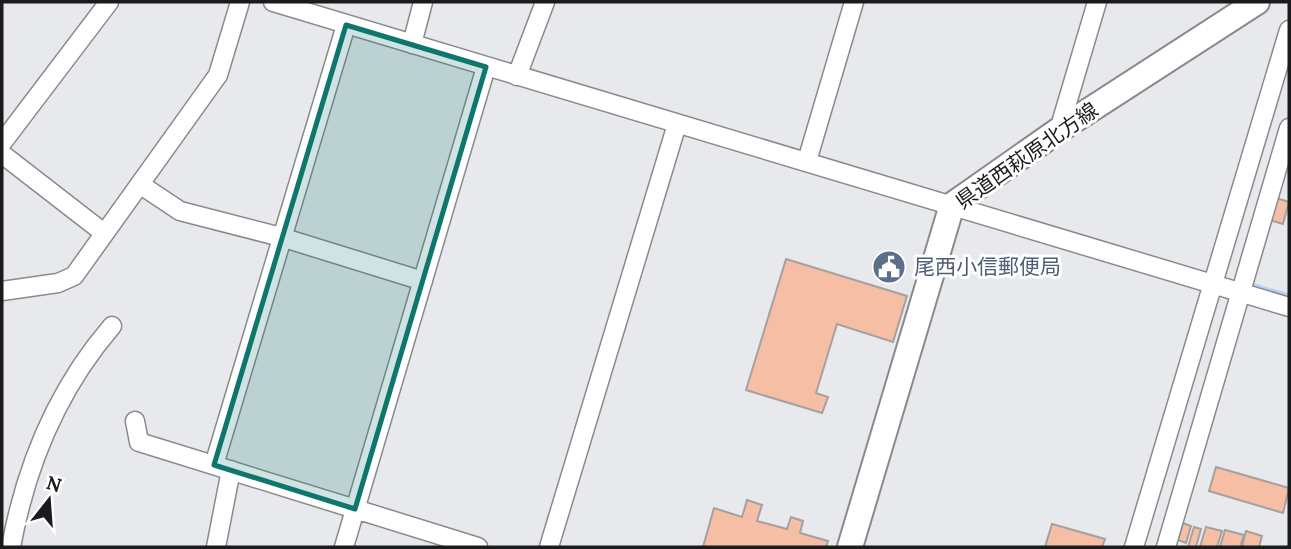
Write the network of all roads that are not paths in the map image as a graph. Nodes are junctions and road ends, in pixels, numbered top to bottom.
1 (109, 2) edge
2 (240, 2) edge
3 (273, 2) edge
4 (424, 2) edge
5 (545, 2) edge
6 (854, 2) edge
7 (1097, 2) edge
8 (1257, 2) edge
9 (346, 25) junction
10 (1289, 30) edge
11 (412, 44) junction
12 (486, 67) junction
13 (517, 76) junction
14 (677, 124) junction
15 (1289, 128) edge
16 (1059, 130) junction
17 (2, 143) edge
18 (2, 154) edge
19 (807, 161) junction
20 (141, 185) junction
21 (952, 205) junction
22 (104, 233) junction
23 (281, 237) junction
24 (423, 281) junction
25 (1211, 284) junction
26 (2, 291) edge
27 (1241, 292) junction
28 (1289, 307) edge
29 (112, 326) dead end
30 (135, 421) dead end
31 (223, 467) junction
32 (355, 509) junction
33 (11, 547) edge
34 (216, 547) edge
35 (344, 547) edge
36 (478, 547) edge
37 (549, 547) edge
38 (850, 547) edge
39 (1134, 547) edge
40 (1166, 547) edge

1 - 17 street
2 - 20 street
3 - 9 street
4 - 11 street
5 - 13 street
6 - 19 street
7 - 16 street
8 - 16 main road, 県道西萩原北方線
9 - 11 street
9 - 23 street
10 - 25 street
11 - 12 street
12 - 13 street
12 - 24 street
13 - 14 street
14 - 19 street
14 - 37 street
15 - 27 street
16 - 21 main road, 県道西萩原北方線
18 - 22 street
19 - 21 street
20 - 22 street
20 - 23 street
21 - 25 street
21 - 38 main road, 県道西萩原北方線
22 - 26 street
23 - 24 street
23 - 31 street
24 - 32 street
25 - 27 street
25 - 39 street
27 - 28 street
27 - 40 street
29 - 33 street
30 - 31 street
31 - 32 street
31 - 34 street
32 - 35 street
32 - 36 street

